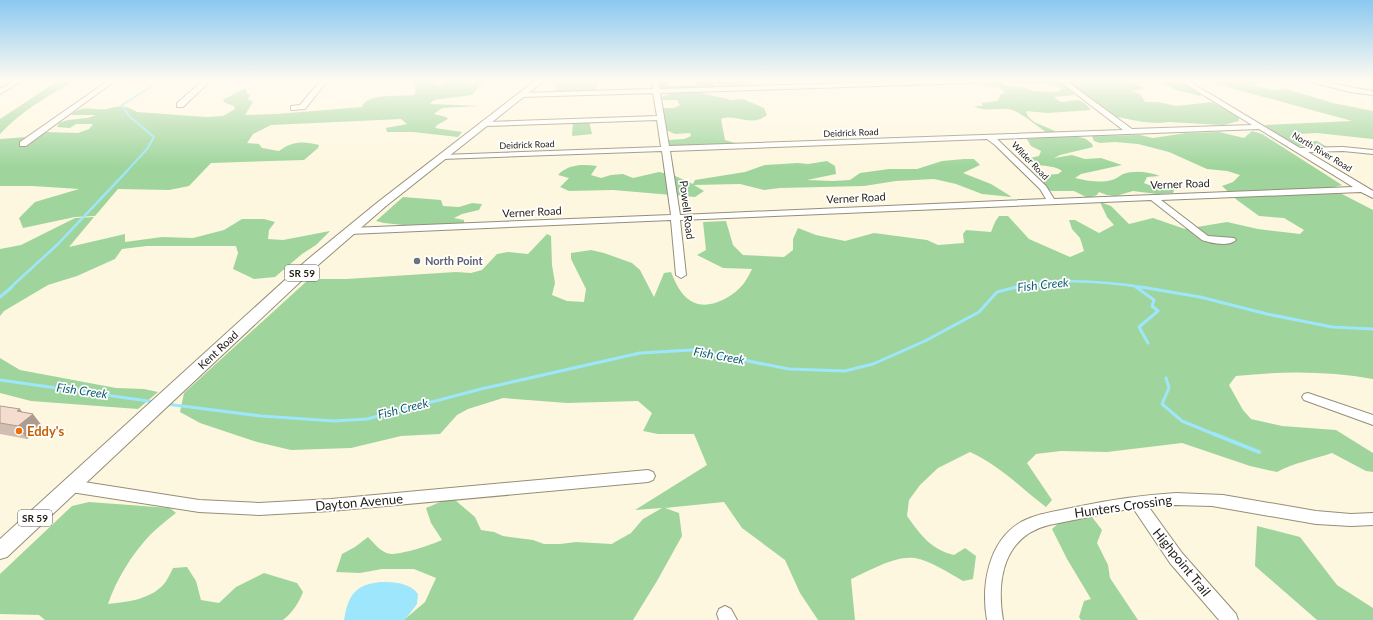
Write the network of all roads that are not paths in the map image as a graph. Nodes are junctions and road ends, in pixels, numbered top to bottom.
1 (72, 109) edge
2 (504, 109) edge
3 (658, 109) edge
4 (1100, 109) edge
5 (1230, 109) edge
6 (659, 118) junction
7 (485, 124) junction
8 (1260, 127) junction
9 (1131, 132) junction
10 (990, 138) junction
11 (23, 144) dead end
12 (666, 149) junction
13 (1298, 150) junction
14 (1373, 152) edge
15 (442, 157) junction
16 (1363, 189) junction
17 (1373, 195) edge
18 (1152, 197) junction
19 (1051, 201) junction
20 (675, 218) junction
21 (350, 231) junction
22 (1231, 240) dead end
23 (682, 275) dead end
24 (1308, 397) dead end
25 (1373, 420) edge
26 (648, 476) dead end
27 (71, 486) junction
28 (1137, 502) junction
29 (1371, 521) edge
30 (0, 551) edge
31 (995, 620) edge
32 (1230, 620) edge

1 - 11 street
2 - 7 main road, SR 59
3 - 6 street, Powell Road
4 - 9 street
5 - 8 street, North River Road
6 - 7 street
6 - 12 street, Powell Road
7 - 15 main road, SR 59
8 - 9 street, Deidrick Road
8 - 13 street, North River Road
9 - 10 street, Deidrick Road
10 - 12 street, Deidrick Road
10 - 19 street, Wilder Road
12 - 15 street, Deidrick Road
12 - 20 street, Powell Road
13 - 14 street
13 - 16 street, North River Road
15 - 21 main road, Kent Road / SR 59
16 - 17 street, North River Road
16 - 18 street, Verner Road
18 - 19 street, Verner Road
18 - 22 street
19 - 20 street, Verner Road
20 - 21 street, Verner Road
20 - 23 street, Powell Road
21 - 27 main road, Kent Road / SR 59
24 - 25 street
26 - 27 street, Dayton Avenue
27 - 30 main road, Kent Road / SR 59
28 - 29 street, Hunters Crossing
28 - 31 street, Hunters Crossing
28 - 32 street, Highpoint Trail

